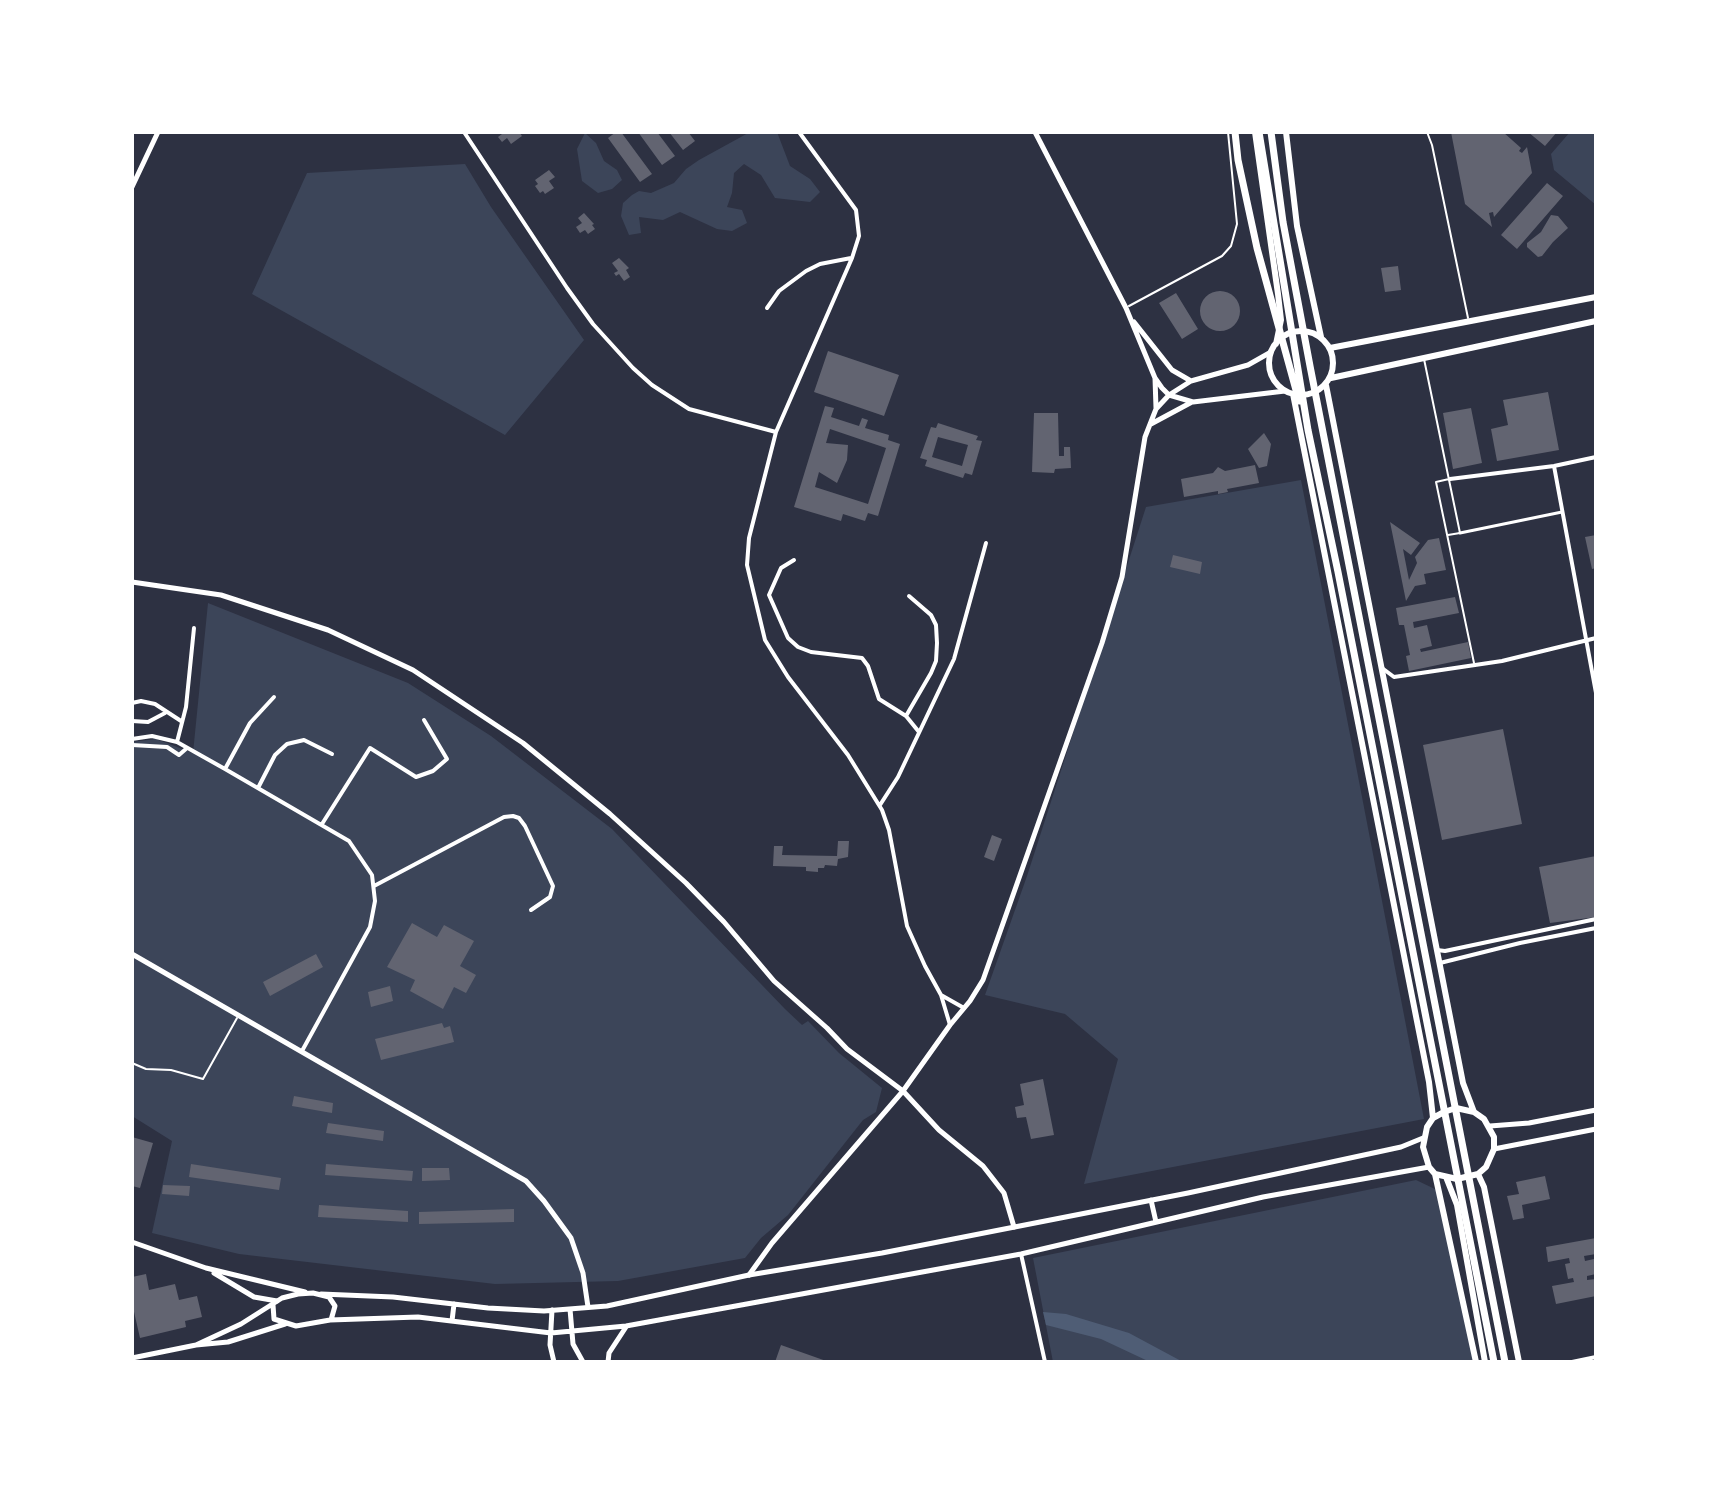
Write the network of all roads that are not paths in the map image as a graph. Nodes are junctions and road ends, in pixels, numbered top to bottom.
1 (158, 132) edge
2 (464, 132) edge
3 (799, 132) edge
4 (1035, 132) edge
5 (1228, 132) edge
6 (1235, 132) edge
7 (1257, 132) edge
8 (1271, 132) edge
9 (1286, 132) edge
10 (1427, 132) edge
11 (132, 187) edge
12 (852, 258) junction
13 (1596, 297) edge
14 (767, 308) dead end
15 (1127, 311) junction
16 (1596, 321) edge
17 (1469, 322) junction
18 (1321, 337) junction
19 (1276, 344) junction
20 (1330, 348) junction
21 (1271, 352) junction
22 (1424, 358) junction
23 (1155, 378) junction
24 (1331, 378) junction
25 (1191, 381) junction
26 (1326, 385) junction
27 (1285, 391) junction
28 (1293, 394) junction
29 (1169, 395) junction
30 (1193, 402) junction
31 (1156, 409) junction
32 (1150, 425) junction
33 (1308, 430) junction
34 (776, 432) junction
35 (1596, 457) edge
36 (1554, 466) junction
37 (1450, 479) junction
38 (1563, 512) junction
39 (1460, 533) junction
40 (1446, 535) junction
41 (986, 543) dead end
42 (794, 560) dead end
43 (132, 582) edge
44 (909, 596) dead end
45 (194, 628) dead end
46 (1596, 638) edge
47 (1587, 640) junction
48 (1475, 665) junction
49 (1382, 668) junction
50 (1596, 693) edge
51 (274, 697) dead end
52 (132, 703) edge
53 (165, 713) junction
54 (906, 716) junction
55 (424, 720) dead end
56 (132, 721) edge
57 (181, 721) junction
58 (919, 732) junction
59 (132, 740) edge
60 (177, 742) junction
61 (187, 748) junction
62 (332, 754) dead end
63 (225, 769) junction
64 (258, 788) junction
65 (880, 805) junction
66 (322, 824) junction
67 (374, 886) junction
68 (531, 910) dead end
69 (1596, 919) edge
70 (1596, 928) edge
71 (1437, 950) junction
72 (132, 954) edge
73 (1440, 963) junction
74 (941, 995) junction
75 (964, 1008) junction
76 (240, 1014) junction
77 (950, 1025) junction
78 (302, 1051) junction
79 (132, 1063) edge
80 (903, 1091) junction
81 (1596, 1110) edge
82 (1474, 1112) junction
83 (1433, 1118) junction
84 (1490, 1126) junction
85 (1596, 1129) edge
86 (1423, 1138) junction
87 (1494, 1149) junction
88 (1429, 1167) junction
89 (1435, 1174) junction
90 (1478, 1174) junction
91 (1446, 1177) junction
92 (1151, 1200) junction
93 (1156, 1222) junction
94 (1014, 1227) junction
95 (132, 1242) edge
96 (1021, 1254) junction
97 (206, 1268) junction
98 (749, 1275) junction
99 (306, 1292) junction
100 (321, 1294) junction
101 (275, 1303) junction
102 (454, 1304) junction
103 (588, 1307) junction
104 (570, 1309) junction
105 (552, 1310) junction
106 (330, 1320) junction
107 (452, 1321) junction
108 (286, 1324) junction
109 (626, 1326) junction
110 (571, 1332) junction
111 (551, 1333) junction
112 (196, 1345) junction
113 (1596, 1357) edge
114 (132, 1358) edge
115 (554, 1362) edge
116 (583, 1362) edge
117 (608, 1362) edge
118 (1045, 1362) edge
119 (1476, 1362) edge
120 (1485, 1362) edge
121 (1494, 1362) edge
122 (1505, 1362) edge
123 (1519, 1362) edge
124 (1572, 1362) edge

1 - 11 main road
2 - 34 street
3 - 12 street
4 - 15 main road
5 - 15 lane
6 - 33 highway
7 - 19 highway
7 - 33 highway
8 - 122 highway
9 - 18 highway
10 - 17 lane
12 - 14 street
12 - 34 street
13 - 17 highway
15 - 23 main road
15 - 25 main road
16 - 22 highway
17 - 20 highway
18 - 19 highway
18 - 20 highway
19 - 21 highway
20 - 24 highway
21 - 25 main road
21 - 27 highway
22 - 24 highway
22 - 37 lane
23 - 29 main road
23 - 31 main road
24 - 26 highway
25 - 29 main road
26 - 28 highway
26 - 49 highway
27 - 28 highway
27 - 30 main road
28 - 83 highway
29 - 30 main road
29 - 31 main road
30 - 32 main road
31 - 32 main road
32 - 75 main road
33 - 121 highway
34 - 65 street
35 - 36 street
36 - 37 street
36 - 38 street
37 - 39 lane
37 - 40 lane
38 - 39 street
38 - 47 street
39 - 40 lane
40 - 48 lane
41 - 58 street
42 - 54 street
43 - 80 main road
44 - 54 street
45 - 57 street
46 - 47 street
47 - 48 street
47 - 50 street
48 - 49 street
49 - 71 highway
51 - 63 street
52 - 53 street
53 - 56 street
53 - 57 street
54 - 58 street
55 - 66 street
57 - 60 street
58 - 65 street
59 - 60 street
59 - 61 street
60 - 61 street
61 - 63 street
62 - 64 street
63 - 64 street
64 - 66 street
65 - 74 street
66 - 67 street
67 - 68 street
67 - 78 street
69 - 71 street
70 - 73 street
71 - 73 highway
72 - 76 main road
73 - 82 highway
74 - 75 street
74 - 77 street
75 - 77 main road
76 - 78 main road
76 - 79 lane
77 - 80 main road
78 - 103 main road
80 - 94 main road
80 - 98 main road
81 - 84 main road
82 - 83 highway
82 - 84 highway
83 - 86 highway
84 - 87 highway
85 - 87 main road
86 - 88 highway
86 - 92 main road
87 - 90 highway
88 - 89 highway
88 - 93 main road
89 - 91 highway
89 - 119 highway
90 - 91 highway
90 - 123 highway
91 - 120 highway
92 - 93 main road
92 - 94 main road
93 - 96 main road
94 - 98 main road
95 - 97 main road
96 - 109 main road
96 - 118 street
97 - 99 main road
97 - 101 main road
98 - 103 main road
99 - 100 main road
99 - 101 main road
100 - 102 main road
100 - 106 main road
101 - 108 main road
101 - 112 main road
102 - 105 main road
102 - 107 main road
103 - 104 main road
104 - 105 main road
104 - 110 main road
105 - 111 main road
106 - 107 main road
106 - 108 main road
107 - 111 main road
108 - 112 main road
109 - 110 main road
109 - 117 main road
110 - 111 main road
110 - 116 main road
111 - 115 main road
112 - 114 main road
113 - 124 street

